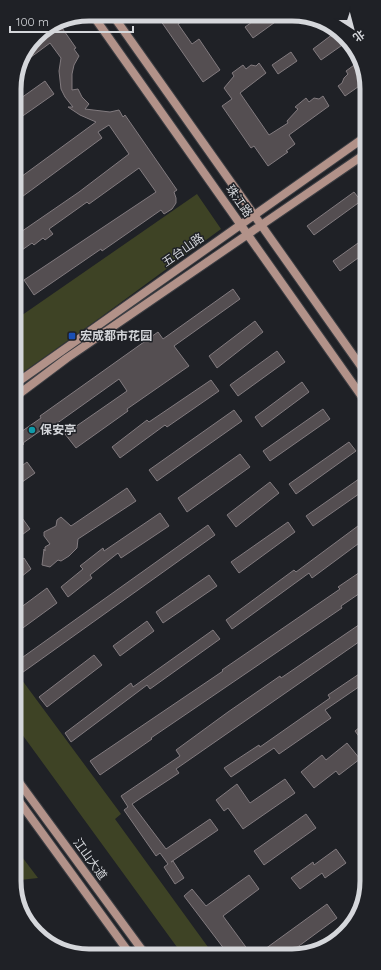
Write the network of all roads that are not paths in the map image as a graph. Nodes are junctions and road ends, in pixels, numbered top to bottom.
1 (97, 21) edge
2 (117, 21) edge
3 (360, 141) edge
4 (360, 157) edge
5 (254, 215) junction
6 (240, 224) junction
7 (262, 226) junction
8 (248, 235) junction
9 (360, 365) edge
10 (21, 380) edge
11 (21, 392) edge
12 (360, 393) edge
13 (21, 785) edge
14 (21, 804) edge
15 (126, 949) edge
16 (141, 949) edge

1 - 6 main road, 珠江路
2 - 5 main road, 珠江路
3 - 5 main road, 五台山路
4 - 7 main road, 五台山路
5 - 6 main road, 五台山路
5 - 7 main road, 珠江路
6 - 8 main road, 珠江路
6 - 10 main road, 五台山路
7 - 8 main road, 五台山路
7 - 9 main road, 珠江路
8 - 11 main road, 五台山路
8 - 12 main road, 珠江路
13 - 16 main road, 江山大道
14 - 15 main road, 江山大道

